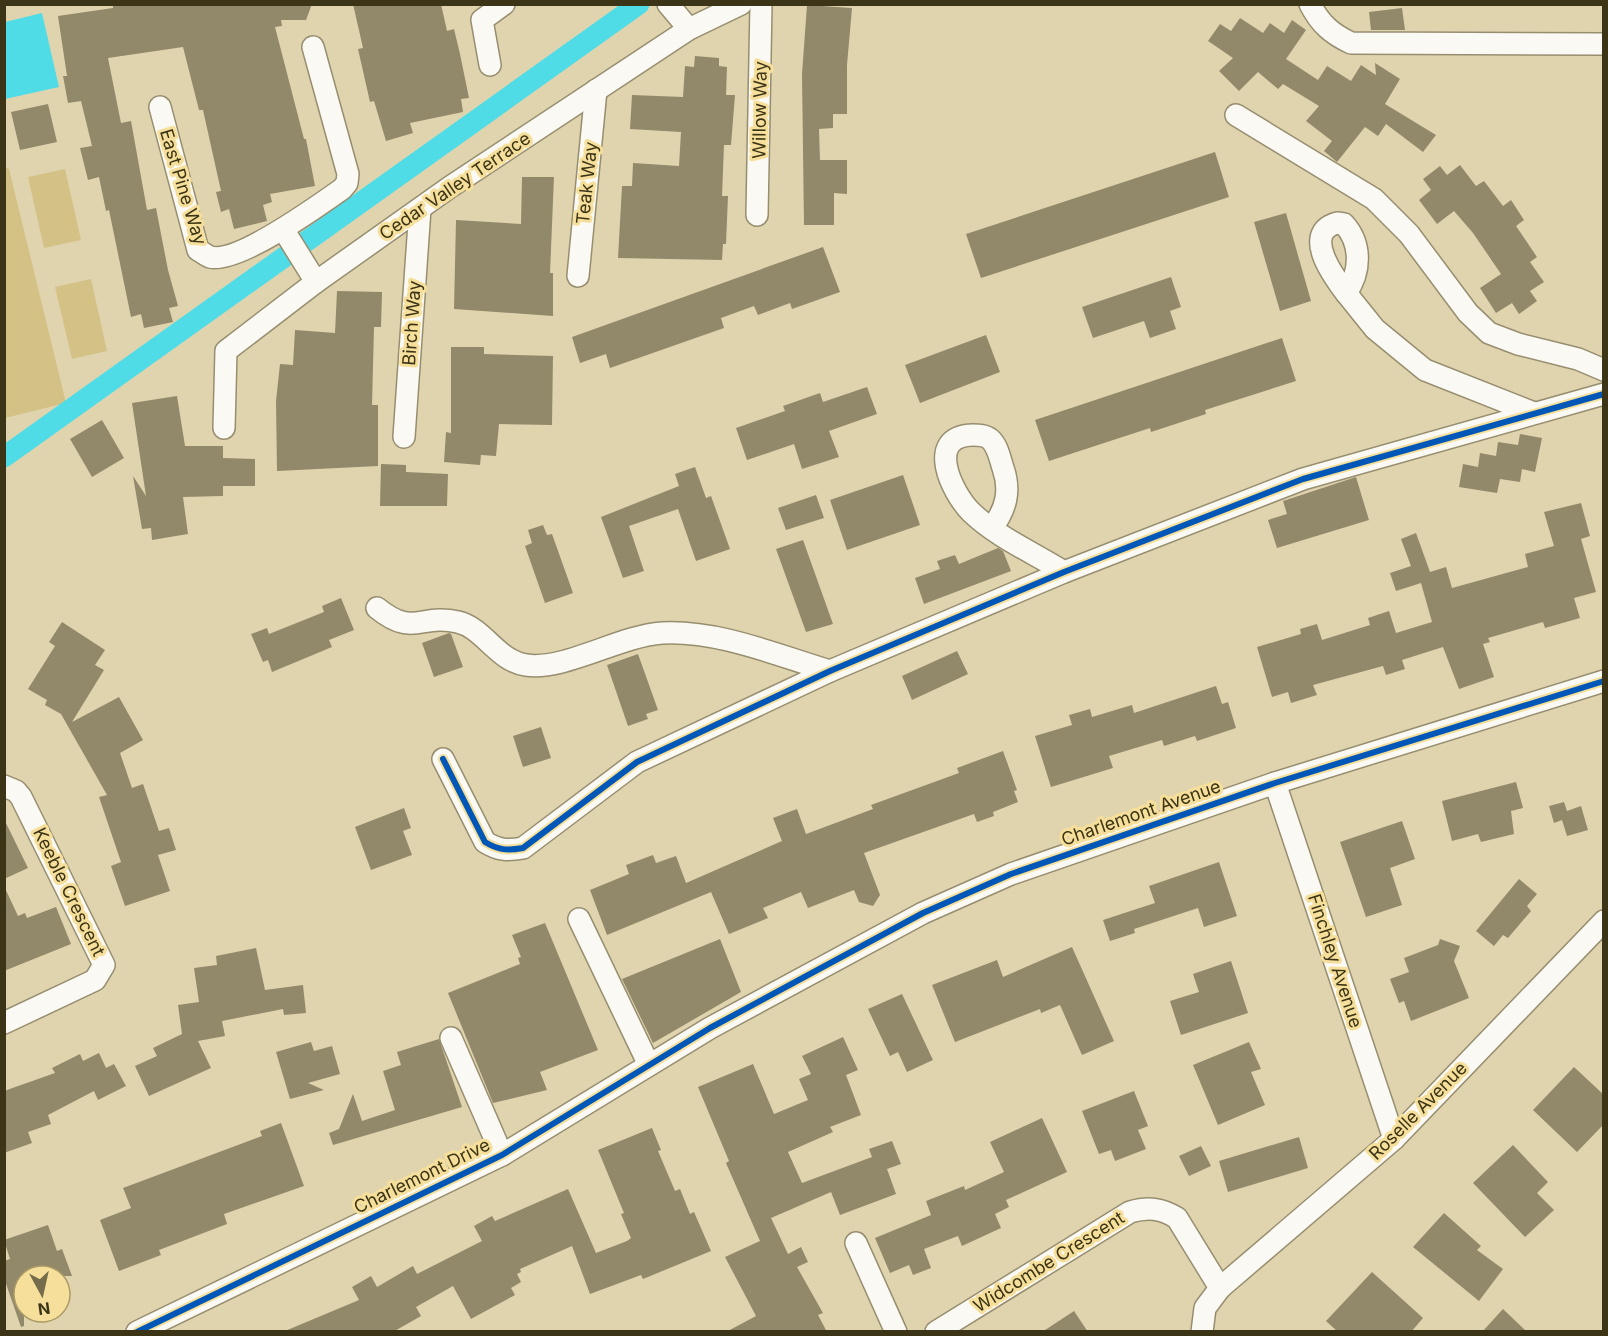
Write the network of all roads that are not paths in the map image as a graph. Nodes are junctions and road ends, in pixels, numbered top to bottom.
1 (504, 4) edge
2 (668, 4) edge
3 (741, 4) edge
4 (761, 4) edge
5 (1310, 4) edge
6 (689, 29) junction
7 (1604, 44) edge
8 (313, 47) dead end
9 (490, 65) dead end
10 (596, 90) junction
11 (160, 107) dead end
12 (1236, 115) dead end
13 (420, 209) junction
14 (757, 215) dead end
15 (283, 229) junction
16 (578, 276) dead end
17 (316, 282) junction
18 (1346, 293) dead end
19 (1604, 370) edge
20 (1604, 393) edge
21 (1534, 413) junction
22 (224, 428) dead end
23 (404, 437) dead end
24 (992, 528) dead end
25 (1064, 572) junction
26 (377, 608) dead end
27 (830, 670) junction
28 (1604, 681) edge
29 (443, 759) dead end
30 (1275, 783) junction
31 (4, 786) edge
32 (579, 919) dead end
33 (1604, 921) edge
34 (4, 1023) edge
35 (710, 1028) joint
36 (451, 1038) dead end
37 (649, 1065) junction
38 (1394, 1139) junction
39 (502, 1155) junction
40 (856, 1243) dead end
41 (1220, 1288) junction
42 (143, 1330) edge
43 (896, 1332) edge
44 (936, 1332) edge
45 (1202, 1332) edge

1 - 9 street
2 - 6 street
3 - 6 street, Cedar Valley Terrace
4 - 14 street, Willow Way
5 - 7 street
6 - 10 street, Cedar Valley Terrace
8 - 15 street, East Pine Way
10 - 13 street, Cedar Valley Terrace
10 - 16 street, Teak Way
11 - 15 street, East Pine Way
12 - 19 street
13 - 17 street, Cedar Valley Terrace
13 - 23 street, Birch Way
15 - 17 street
17 - 22 street, Cedar Valley Terrace
18 - 21 street
20 - 21 street
21 - 25 street
24 - 25 street
25 - 27 street
26 - 27 street
27 - 29 street
28 - 30 street, Charlemont Avenue
30 - 35 street, Charlemont Avenue
30 - 38 street, Finchley Avenue
31 - 34 street, Keeble Crescent
32 - 37 street
33 - 38 street, Roselle Avenue
35 - 37 street, Charlemont Drive
36 - 39 street
37 - 39 street, Charlemont Drive
38 - 41 street, Roselle Avenue
39 - 42 street, Charlemont Drive
40 - 43 street
41 - 44 street, Widcombe Crescent
41 - 45 street

